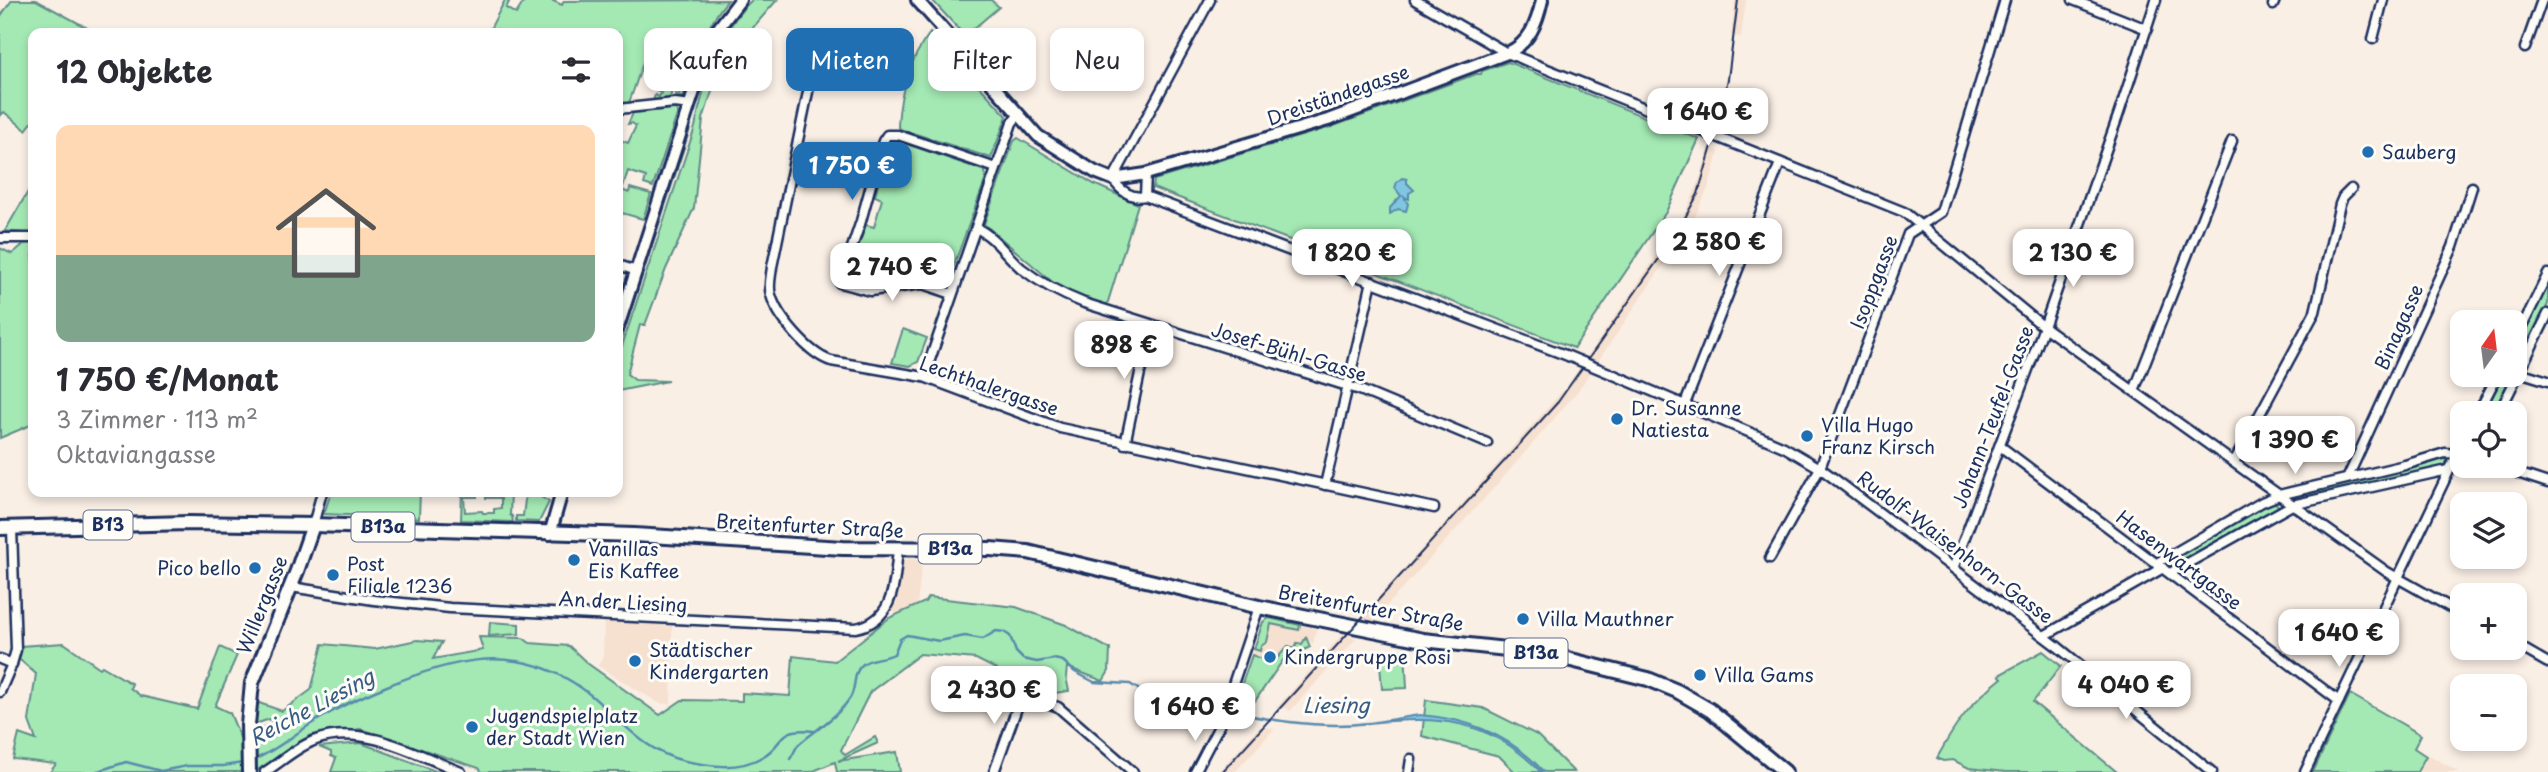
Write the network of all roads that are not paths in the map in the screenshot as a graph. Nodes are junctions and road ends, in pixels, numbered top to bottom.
1 (740, 0) edge
2 (918, 0) edge
3 (1210, 0) edge
4 (1415, 0) edge
5 (1542, 0) edge
6 (2005, 0) edge
7 (2073, 0) edge
8 (2156, 0) edge
9 (2383, 0) edge
10 (2542, 0) edge
11 (2147, 29) junction
12 (2373, 39) dead end
13 (2525, 48) dead end
14 (1507, 53) junction
15 (808, 91) edge
16 (690, 105) junction
17 (623, 108) edge
18 (1018, 114) junction
19 (2232, 141) dead end
20 (1780, 163) junction
21 (996, 168) junction
22 (1146, 174) junction
23 (1113, 179) junction
24 (2472, 187) dead end
25 (2351, 190) dead end
26 (1146, 196) junction
27 (1920, 224) junction
28 (976, 228) junction
29 (0, 238) edge
30 (28, 238) edge
31 (623, 267) edge
32 (637, 271) junction
33 (2548, 274) edge
34 (1372, 281) junction
35 (952, 294) junction
36 (623, 312) edge
37 (2548, 314) edge
38 (2527, 317) edge
39 (1154, 326) junction
40 (2044, 327) junction
41 (2527, 356) edge
42 (2527, 374) edge
43 (924, 376) junction
44 (2548, 381) edge
45 (1347, 386) junction
46 (2134, 391) junction
47 (1685, 404) junction
48 (1487, 443) dead end
49 (1125, 444) junction
50 (2000, 446) junction
51 (2450, 454) edge
52 (2234, 462) junction
53 (1820, 468) junction
54 (2450, 468) edge
55 (2448, 470) junction
56 (2527, 476) edge
57 (2348, 477) junction
58 (2548, 483) edge
59 (1325, 485) junction
60 (2279, 495) junction
61 (321, 497) edge
62 (561, 497) edge
63 (2291, 505) junction
64 (1434, 508) dead end
65 (313, 525) junction
66 (6, 528) edge
67 (550, 534) junction
68 (898, 550) junction
69 (1770, 558) dead end
70 (2160, 565) junction
71 (1954, 566) junction
72 (2170, 573) junction
73 (2398, 578) junction
74 (291, 587) junction
75 (1259, 607) junction
76 (2450, 607) edge
77 (2044, 636) junction
78 (2527, 651) edge
79 (0, 659) edge
80 (2548, 663) edge
81 (12, 664) junction
82 (0, 692) edge
83 (2339, 701) junction
84 (1410, 760) dead end
85 (249, 772) edge
86 (265, 772) edge
87 (461, 772) edge
88 (994, 772) edge
89 (1133, 772) edge
90 (1195, 772) edge
91 (1409, 772) edge
92 (1785, 772) edge
93 (2212, 772) edge
94 (2305, 772) edge

1 - 16 street
2 - 18 street
3 - 23 street
4 - 14 street
5 - 14 street, Dreiständegasse
6 - 27 street, Isoppgasse
7 - 11 street
8 - 11 street, Johann-Teufel-Gasse
9 - 12 street
10 - 13 street
11 - 40 street, Johann-Teufel-Gasse
14 - 20 street
14 - 22 street, Dreiständegasse
15 - 43 street, Lechthalergasse
16 - 17 street
16 - 32 street
18 - 21 street
18 - 23 street
19 - 46 street
20 - 27 street
20 - 47 street
21 - 28 street
21 - 35 street
22 - 23 street, Dreiständegasse
22 - 26 street
23 - 26 street
24 - 57 street, Binagasse
25 - 52 street
26 - 34 street
27 - 40 street
27 - 53 street, Isoppgasse
28 - 35 street
28 - 39 street, Josef-Bühl-Gasse
29 - 30 street
31 - 32 street
32 - 36 street
33 - 38 street
34 - 45 street
34 - 47 street, Rudolf-Waisenhorn-Gasse, bridge
35 - 43 street
37 - 41 street
39 - 45 street, Josef-Bühl-Gasse
39 - 49 street
40 - 46 street
40 - 50 street, Johann-Teufel-Gasse
42 - 44 street
43 - 49 street, Lechthalergasse
45 - 48 street, Josef-Bühl-Gasse
45 - 59 street
46 - 52 street
47 - 53 street, Rudolf-Waisenhorn-Gasse
49 - 59 street, Lechthalergasse
50 - 70 street, Hasenwartgasse
50 - 71 street, Johann-Teufel-Gasse
51 - 57 street
52 - 60 street
53 - 69 street, Isoppgasse
53 - 71 street, Rudolf-Waisenhorn-Gasse
54 - 55 street
55 - 63 street
55 - 73 street
56 - 58 street
57 - 60 street
59 - 64 street, Lechthalergasse
60 - 63 street
60 - 70 street
61 - 65 street, Willergasse
62 - 67 street
63 - 72 street
63 - 73 street
65 - 66 main road, Breitenfurter Straße / B13
65 - 67 main road, Breitenfurter Straße / B13a
65 - 74 main road, Willergasse
66 - 81 street
67 - 68 main road, Breitenfurter Straße / B13a
68 - 74 street, An der Liesing
68 - 75 main road, Breitenfurter Straße / B13a
70 - 72 street, Hasenwartgasse
70 - 77 street
71 - 77 street, Rudolf-Waisenhorn-Gasse
72 - 83 street, Hasenwartgasse
73 - 76 street
73 - 83 street
74 - 85 main road, Willergasse
75 - 90 street
75 - 92 main road, Breitenfurter Straße / B13a
77 - 93 street, Rudolf-Waisenhorn-Gasse
78 - 80 street
79 - 81 street
81 - 82 street
83 - 94 street
84 - 91 street
86 - 87 street
88 - 89 street

